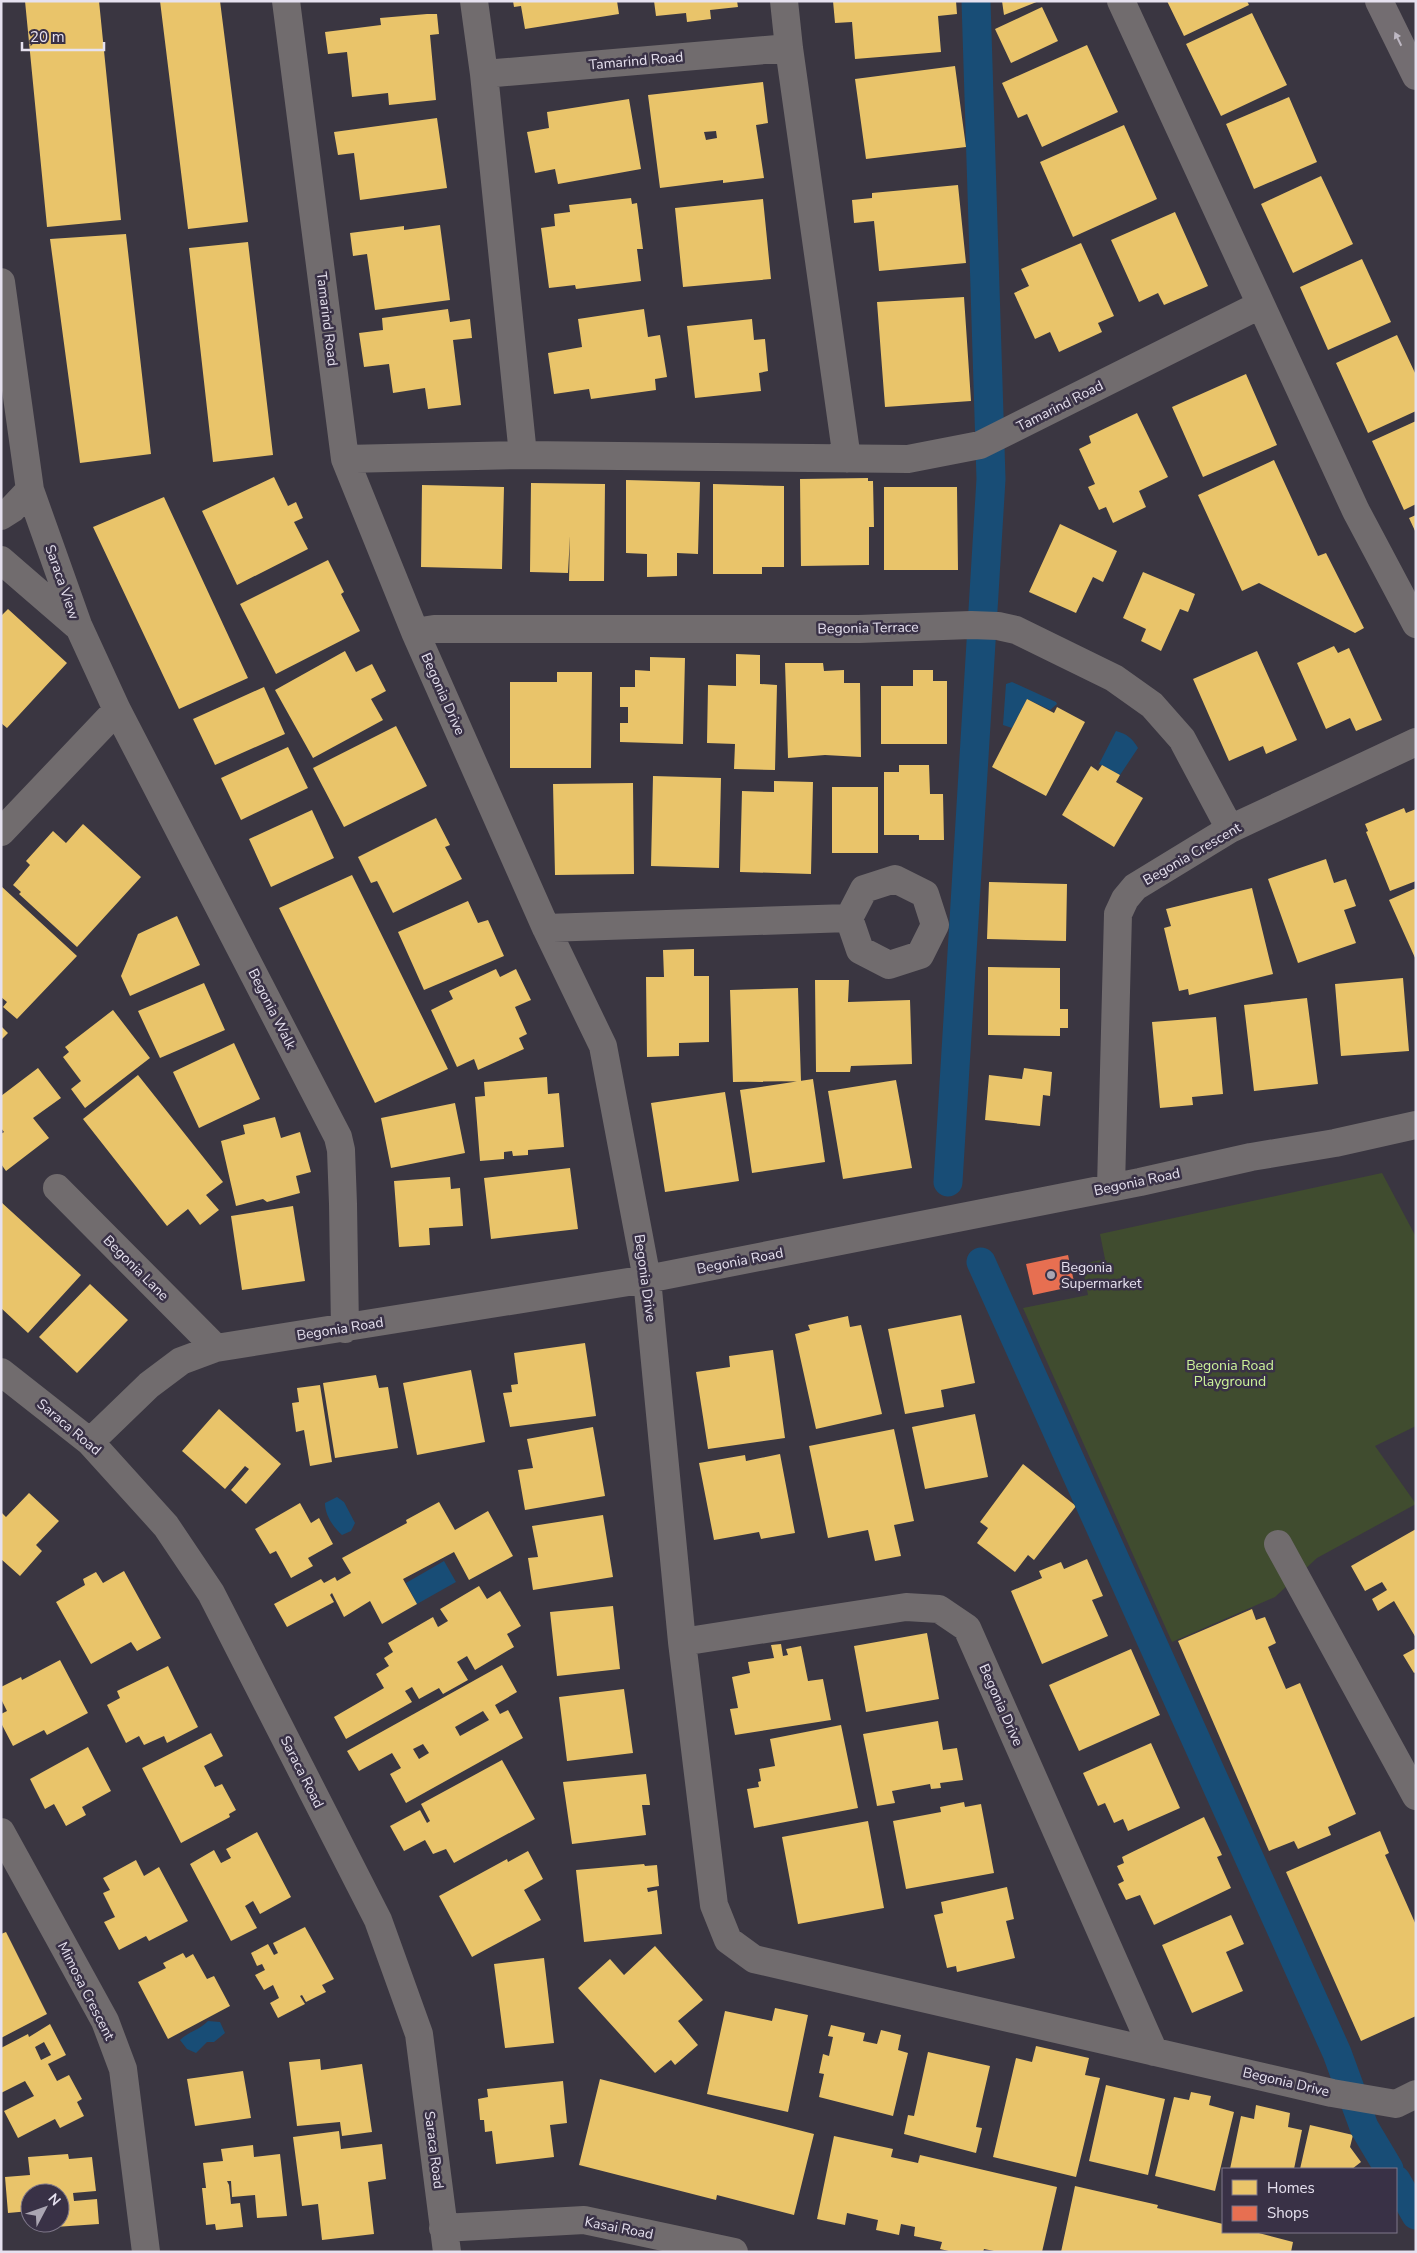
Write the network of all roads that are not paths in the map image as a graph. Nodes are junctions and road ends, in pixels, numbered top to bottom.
1 (286, 1) edge
2 (474, 1) edge
3 (784, 1) edge
4 (1121, 1) edge
5 (1379, 1) edge
6 (789, 48) junction
7 (484, 74) junction
8 (1416, 76) edge
9 (1, 282) edge
10 (1260, 305) junction
11 (523, 455) junction
12 (345, 459) junction
13 (847, 459) junction
14 (30, 490) junction
15 (1, 516) edge
16 (1, 560) edge
17 (1416, 624) edge
18 (78, 626) junction
19 (416, 632) junction
20 (117, 710) junction
21 (1416, 742) edge
22 (1230, 830) junction
23 (1, 832) edge
24 (849, 918) dead end
25 (546, 928) junction
26 (1416, 1125) edge
27 (1111, 1187) junction
28 (57, 1188) dead end
29 (647, 1279) junction
30 (344, 1329) junction
31 (216, 1348) junction
32 (1, 1372) edge
33 (90, 1442) junction
34 (1278, 1544) dead end
35 (682, 1642) junction
36 (1416, 1796) edge
37 (1, 1832) edge
38 (1154, 2052) junction
39 (1406, 2099) edge
40 (445, 2240) edge
41 (146, 2252) edge
42 (734, 2252) edge

1 - 12 street, Tamarind Road
2 - 7 street
3 - 6 street
4 - 10 street
8 -> 5 main road
6 - 7 street, Tamarind Road
6 - 13 street
7 - 11 street
9 - 14 street, Saraca View
10 - 13 street, Tamarind Road
10 - 17 street
11 - 12 street, Tamarind Road
11 - 13 street, Tamarind Road
12 - 19 street, Begonia Drive
14 - 15 street
14 - 18 street, Saraca View
16 - 18 street
18 - 20 street, Saraca View
19 - 22 street, Begonia Terrace
19 - 25 street, Begonia Drive
20 - 23 street
20 - 30 street, Begonia Walk
21 - 22 street, Begonia Crescent
22 - 27 street, Begonia Crescent
24 - 25 street
25 - 29 street, Begonia Drive
26 - 27 street, Begonia Road
27 - 29 street, Begonia Road
28 - 31 street, Begonia Lane
29 - 30 street, Begonia Road
29 - 35 street, Begonia Drive
30 - 31 street, Begonia Road
31 - 33 street, Begonia Road
32 - 33 street, Saraca Road
33 - 40 street, Saraca Road
34 - 36 street
35 - 38 street, Begonia Drive
35 - 38 street, Begonia Drive
37 - 41 street, Mimosa Crescent
38 - 39 street, Begonia Drive
40 - 42 street, Kasai Road

